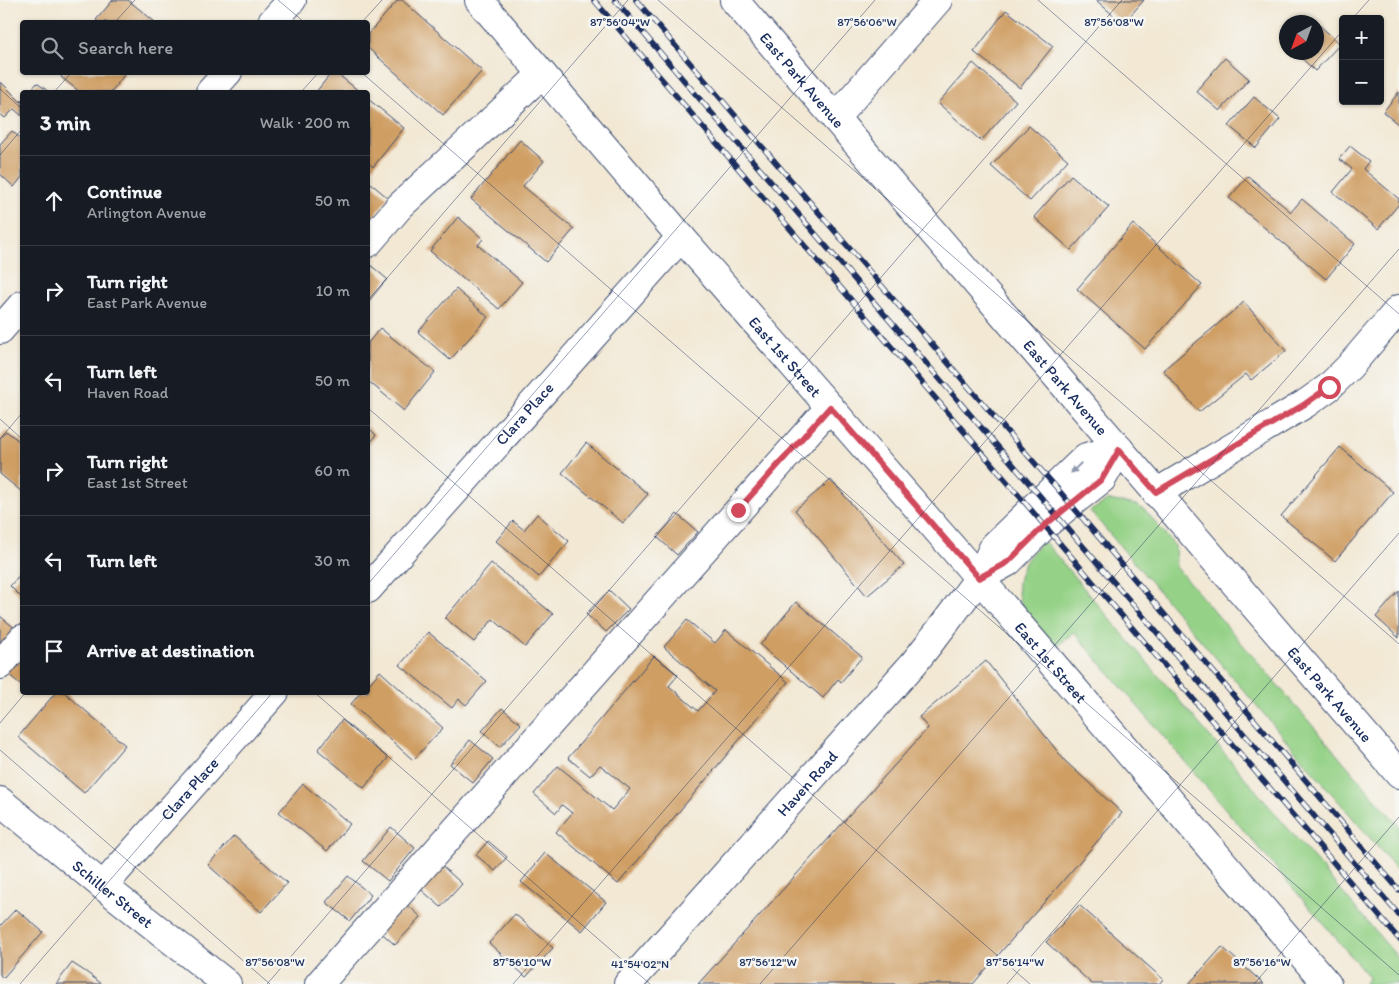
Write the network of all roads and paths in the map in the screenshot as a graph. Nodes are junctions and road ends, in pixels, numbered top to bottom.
1 (292, 0) edge
2 (479, 0) edge
3 (734, 0) edge
4 (938, 0) edge
5 (274, 20) edge
6 (542, 74) junction
7 (225, 75) edge
8 (212, 90) edge
9 (835, 118) junction
10 (681, 237) junction
11 (370, 241) edge
12 (20, 307) edge
13 (1399, 310) edge
14 (0, 330) edge
15 (830, 407) junction
16 (1119, 450) junction
17 (1156, 492) junction
18 (979, 578) junction
19 (370, 587) edge
20 (20, 642) edge
21 (0, 665) edge
22 (272, 695) edge
23 (1399, 774) edge
24 (0, 801) edge
25 (103, 886) junction
26 (227, 984) edge
27 (319, 984) edge
28 (628, 984) edge
29 (1327, 984) edge

1 - 5 street
2 - 6 street, East 1st Street
3 - 9 street, East Park Avenue
4 - 9 street
6 - 10 street, East 1st Street
6 - 11 street
7 - 8 street
9 - 16 street, East Park Avenue
10 - 15 street, East 1st Street
10 - 19 street, Clara Place
12 - 14 street
13 - 17 street
15 - 18 street, East 1st Street
15 - 27 street
16 - 17 street, East Park Avenue
16 - 18 street, Haven Road
17 - 23 street, East Park Avenue
18 - 28 street, Haven Road
18 - 29 street, East 1st Street
20 - 21 street
22 - 25 street, Clara Place
24 - 25 street, Schiller Street
25 - 26 street, Schiller Street

